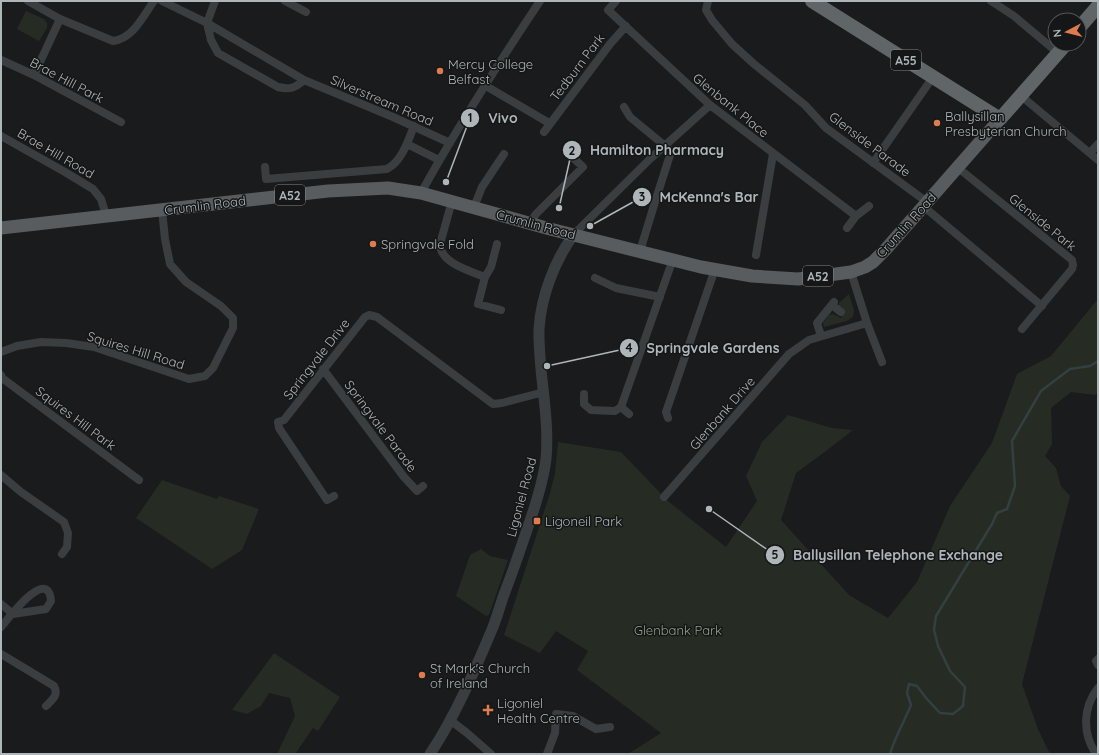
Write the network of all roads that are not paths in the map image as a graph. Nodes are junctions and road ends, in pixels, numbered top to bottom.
1 (28, 1) edge
2 (154, 1) edge
3 (162, 1) edge
4 (215, 1) edge
5 (285, 1) edge
6 (540, 1) edge
7 (616, 1) edge
8 (708, 1) edge
9 (812, 1) edge
10 (991, 1) edge
11 (1098, 6) edge
12 (306, 12) dead end
13 (60, 19) junction
14 (1087, 19) edge
15 (207, 23) junction
16 (626, 26) junction
17 (1047, 39) edge
18 (1059, 52) edge
19 (1, 60) edge
20 (34, 75) junction
21 (933, 78) junction
22 (304, 80) junction
23 (486, 86) junction
24 (1020, 96) junction
25 (710, 105) junction
26 (624, 107) dead end
27 (1000, 119) junction
28 (121, 122) dead end
29 (549, 123) junction
30 (414, 126) junction
31 (544, 132) dead end
32 (1, 136) edge
33 (450, 143) junction
34 (407, 144) junction
35 (1098, 144) edge
36 (666, 146) junction
37 (1090, 153) junction
38 (504, 154) dead end
39 (569, 154) dead end
40 (773, 154) junction
41 (439, 160) junction
42 (1098, 160) edge
43 (873, 163) junction
44 (265, 167) dead end
45 (957, 167) junction
46 (422, 193) junction
47 (452, 201) junction
48 (925, 204) junction
49 (870, 206) dead end
50 (474, 207) junction
51 (162, 210) junction
52 (106, 215) junction
53 (856, 216) junction
54 (530, 223) junction
55 (1, 228) edge
56 (847, 228) dead end
57 (574, 234) junction
58 (497, 244) dead end
59 (640, 251) junction
60 (756, 255) dead end
61 (673, 259) junction
62 (715, 269) junction
63 (851, 272) junction
64 (485, 277) junction
65 (595, 278) dead end
66 (660, 297) junction
67 (1042, 306) junction
68 (501, 310) dead end
69 (841, 312) dead end
70 (866, 323) junction
71 (1022, 329) dead end
72 (821, 336) junction
73 (1, 352) edge
74 (882, 362) dead end
75 (323, 369) junction
76 (1, 375) edge
77 (544, 392) junction
78 (584, 394) dead end
79 (621, 407) junction
80 (629, 414) dead end
81 (668, 418) dead end
82 (1, 475) edge
83 (139, 480) dead end
84 (423, 486) dead end
85 (334, 496) dead end
86 (664, 497) dead end
87 (62, 554) dead end
88 (1, 604) edge
89 (1, 627) edge
90 (1, 654) edge
91 (1098, 659) edge
92 (1098, 665) edge
93 (1098, 688) edge
94 (46, 706) dead end
95 (450, 720) junction
96 (610, 727) dead end
97 (430, 754) edge
98 (491, 754) edge
99 (547, 754) edge
100 (1096, 754) edge

1 - 13 street
2 - 13 street
3 - 15 street, Silverstream Road
4 - 15 street
5 - 12 street
6 - 23 street
7 - 16 street, Glenbank Place
8 - 43 street, Glenside Parade
9 - 21 highway, A55
10 - 17 street
11 - 14 highway
13 - 20 street
15 - 22 street, Silverstream Road
15 - 22 street
16 - 25 street, Glenbank Place
16 - 29 street, Tedburn Park
18 - 24 highway, Crumlin Road
19 - 20 street, Brae Hill Park
20 - 28 street, Brae Hill Park
21 - 27 highway, A55
21 - 43 street
22 - 30 street, Silverstream Road
23 - 29 street
23 - 33 street
24 - 27 highway, Crumlin Road
24 - 37 street
25 - 36 street
25 - 40 street, Glenbank Place
26 - 36 street
27 - 45 main road, Crumlin Road / A52
29 - 31 street, Tedburn Park
30 - 33 street, Silverstream Road
30 - 34 street
32 - 52 street, Brae Hill Road
33 - 41 street
34 - 41 street
34 - 44 street
35 - 37 street
36 - 57 street
36 - 59 street
37 - 42 street
38 - 50 street
39 - 54 street
40 - 53 street, Glenbank Place
40 - 60 street
41 - 46 street
43 - 48 street, Glenside Parade
45 - 48 main road, Crumlin Road / A52
45 - 67 street, Glenside Park
46 - 47 main road, Crumlin Road / A52
46 - 51 main road, Crumlin Road / A52
47 - 50 main road, Crumlin Road / A52
47 - 64 street
48 - 63 main road, Crumlin Road / A52
48 - 67 street
49 - 53 street
50 - 54 main road, Crumlin Road / A52
51 - 52 main road, Crumlin Road / A52
51 - 73 street, Squires Hill Road
52 - 55 main road, Crumlin Road / A52
53 - 56 street
54 - 57 main road, Crumlin Road / A52
57 - 59 main road, Crumlin Road / A52
57 - 77 street, Ligoniel Road
58 - 64 street
59 - 61 main road, Crumlin Road / A52
61 - 62 main road, Crumlin Road / A52
61 - 66 street
62 - 63 main road, Crumlin Road / A52
62 - 81 street
63 - 70 street
64 - 68 street
65 - 66 street
66 - 79 street
67 - 71 street, Glenside Park
69 - 72 street
70 - 72 street, Glenbank Drive
70 - 74 street
72 - 86 street, Glenbank Drive
75 - 77 street, Springvale Drive
75 - 84 street, Springvale Parade
75 - 85 street, Springvale Drive
76 - 83 street, Squires Hill Park
77 - 95 street, Ligoniel Road
78 - 79 street
79 - 80 street
82 - 87 street
88 - 89 street
90 - 94 street
91 - 92 street
93 - 100 street
95 - 97 street, Ligoniel Road
95 - 98 street
96 - 99 street

